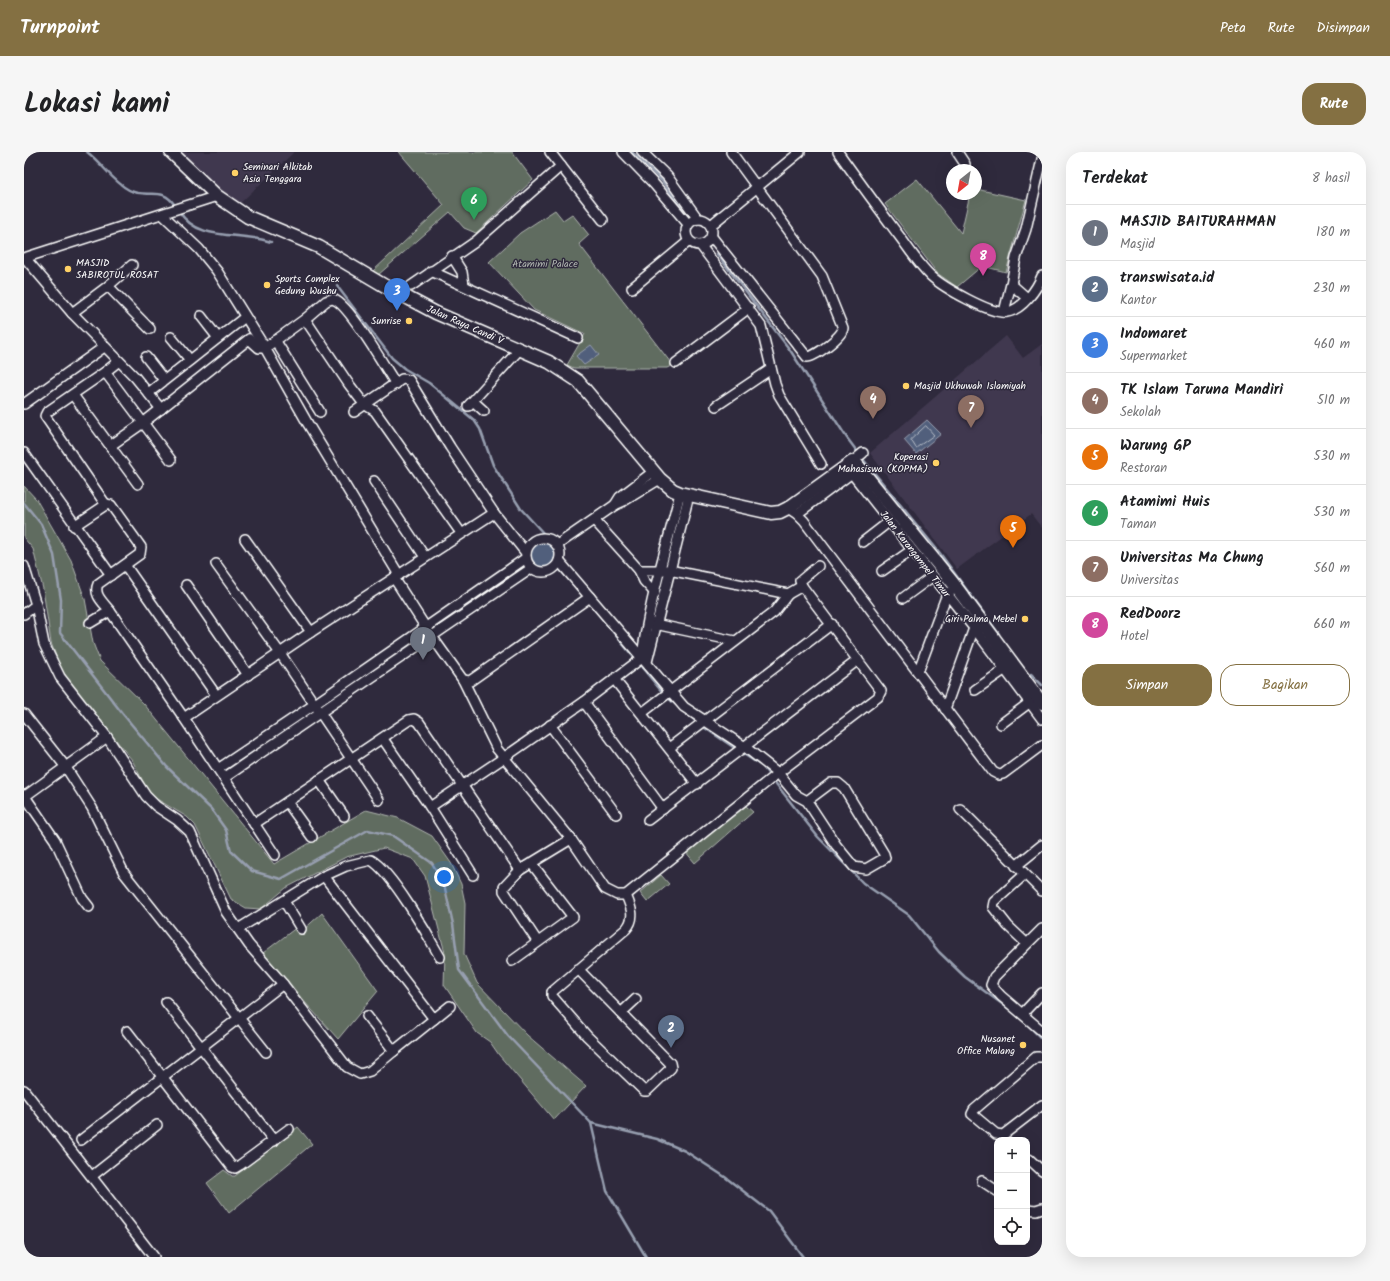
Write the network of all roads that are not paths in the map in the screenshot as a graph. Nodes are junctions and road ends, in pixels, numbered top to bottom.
1 (171, 152) edge
2 (550, 152) edge
3 (622, 152) edge
4 (642, 152) edge
5 (731, 152) edge
6 (800, 152) edge
7 (838, 152) edge
8 (957, 152) edge
9 (1042, 159) edge
10 (965, 164) dead end
11 (561, 166) junction
12 (757, 186) junction
13 (217, 196) junction
14 (163, 215) junction
15 (698, 219) junction
16 (603, 220) dead end
17 (688, 224) junction
18 (711, 225) junction
19 (712, 237) junction
20 (689, 241) junction
21 (701, 246) junction
22 (452, 256) junction
23 (24, 258) edge
24 (132, 266) dead end
25 (431, 271) junction
26 (1042, 276) edge
27 (1011, 284) junction
28 (464, 285) junction
29 (108, 286) junction
30 (411, 286) dead end
31 (632, 288) dead end
32 (1027, 298) junction
33 (749, 308) junction
34 (72, 312) junction
35 (1004, 312) junction
36 (201, 316) dead end
37 (245, 317) junction
38 (305, 319) junction
39 (150, 329) dead end
40 (172, 337) dead end
41 (218, 338) junction
42 (578, 338) dead end
43 (275, 340) junction
44 (104, 347) junction
45 (265, 348) junction
46 (520, 349) junction
47 (146, 357) dead end
48 (190, 360) junction
49 (119, 361) junction
50 (676, 363) dead end
51 (771, 369) junction
52 (105, 372) junction
53 (164, 380) junction
54 (396, 384) junction
55 (151, 391) dead end
56 (74, 395) junction
57 (24, 404) edge
58 (364, 404) junction
59 (716, 406) dead end
60 (161, 409) junction
61 (484, 411) dead end
62 (320, 412) dead end
63 (354, 412) dead end
64 (143, 424) junction
65 (110, 446) junction
66 (24, 453) edge
67 (170, 460) dead end
68 (854, 463) junction
69 (820, 464) dead end
70 (657, 475) junction
71 (374, 481) dead end
72 (138, 484) dead end
73 (680, 493) junction
74 (106, 505) junction
75 (793, 511) junction
76 (494, 513) junction
77 (594, 520) junction
78 (890, 521) junction
79 (74, 526) junction
80 (461, 533) junction
81 (245, 539) dead end
82 (863, 542) dead end
83 (557, 545) junction
84 (912, 550) junction
85 (526, 555) junction
86 (425, 557) junction
87 (559, 561) junction
88 (216, 564) dead end
89 (125, 565) junction
90 (24, 566) edge
91 (818, 566) dead end
92 (532, 568) junction
93 (639, 570) junction
94 (664, 570) junction
95 (882, 571) dead end
96 (111, 574) junction
97 (933, 576) junction
98 (396, 577) junction
99 (186, 585) dead end
100 (485, 586) junction
101 (802, 586) junction
102 (952, 591) junction
103 (655, 593) junction
104 (788, 594) junction
105 (491, 596) junction
106 (590, 597) junction
107 (903, 598) dead end
108 (36, 605) junction
109 (110, 611) junction
110 (24, 614) edge
111 (90, 623) dead end
112 (651, 623) junction
113 (832, 624) junction
114 (978, 625) junction
115 (426, 628) junction
116 (311, 632) junction
117 (432, 637) junction
118 (734, 641) junction
119 (280, 653) junction
120 (641, 660) junction
121 (858, 660) junction
122 (1004, 670) junction
123 (918, 672) junction
124 (248, 675) junction
125 (614, 679) junction
126 (463, 680) junction
127 (975, 690) dead end
128 (216, 695) junction
129 (668, 695) junction
130 (584, 702) junction
131 (1029, 703) junction
132 (1042, 703) edge
133 (315, 704) junction
134 (945, 709) junction
135 (320, 712) junction
136 (642, 713) junction
137 (24, 714) edge
138 (184, 718) junction
139 (1042, 719) edge
140 (700, 723) junction
141 (1001, 724) dead end
142 (550, 725) junction
143 (108, 737) junction
144 (383, 739) junction
145 (1042, 745) edge
146 (669, 748) junction
147 (741, 750) junction
148 (506, 757) junction
149 (351, 759) junction
150 (65, 766) junction
151 (218, 769) junction
152 (774, 777) junction
153 (224, 778) junction
154 (319, 780) junction
155 (696, 784) junction
156 (463, 786) junction
157 (24, 796) edge
158 (379, 800) dead end
159 (287, 802) junction
160 (807, 802) junction
161 (430, 808) junction
162 (663, 809) junction
163 (960, 809) dead end
164 (616, 814) dead end
165 (344, 816) dead end
166 (648, 820) dead end
167 (254, 824) junction
168 (312, 837) dead end
169 (571, 839) junction
170 (1042, 845) edge
171 (275, 855) dead end
172 (532, 864) junction
173 (1016, 866) junction
174 (520, 870) junction
175 (473, 875) dead end
176 (1024, 875) junction
177 (324, 876) junction
178 (1042, 891) edge
179 (626, 895) junction
180 (284, 902) junction
181 (89, 907) dead end
182 (238, 929) junction
183 (301, 929) dead end
184 (1042, 929) edge
185 (537, 941) junction
186 (1026, 943) junction
187 (440, 957) dead end
188 (512, 961) dead end
189 (578, 969) junction
190 (283, 984) junction
191 (1042, 993) edge
192 (636, 999) dead end
193 (166, 1002) dead end
194 (450, 1006) dead end
195 (621, 1013) junction
196 (1023, 1013) junction
197 (367, 1016) dead end
198 (239, 1018) junction
199 (434, 1018) junction
200 (127, 1031) dead end
201 (1042, 1031) edge
202 (202, 1047) junction
203 (394, 1051) junction
204 (266, 1052) dead end
205 (1042, 1057) edge
206 (163, 1078) junction
207 (24, 1090) edge
208 (1042, 1105) edge
209 (157, 1124) dead end
210 (289, 1129) dead end
211 (81, 1140) dead end
212 (274, 1141) junction
213 (1030, 1160) edge
214 (1042, 1171) edge
215 (92, 1176) junction
216 (982, 1181) dead end
217 (994, 1189) edge
218 (1042, 1208) edge
219 (1030, 1209) edge
220 (154, 1257) edge

1 - 13 street, Jalan Raya Candi V
2 - 11 street
3 - 17 street
4 - 15 street
5 - 12 street
6 - 12 street
7 - 35 street
8 - 10 street
9 - 27 street
11 - 16 street
11 - 22 street
12 - 18 street
12 - 19 street
13 - 14 street
13 - 46 street, Jalan Raya Candi V
14 - 23 street
14 - 37 street
15 - 17 street
15 - 18 street
17 - 20 street
18 - 19 street
19 - 21 street
20 - 21 street
20 - 31 street
21 - 33 street
22 - 25 street
22 - 28 street
23 - 34 street
24 - 29 street
25 - 28 street
25 - 30 street
26 - 32 street
27 - 32 street
27 - 35 street
28 - 42 street
29 - 34 street
29 - 39 street
32 - 35 street
33 - 50 street
33 - 51 street
34 - 44 street
36 - 41 street
37 - 41 street
37 - 45 street
38 - 43 street
38 - 54 street
38 - 58 street
40 - 48 street
41 - 48 street
43 - 45 street
43 - 62 street
44 - 49 street
44 - 57 street
45 - 60 street
45 - 98 street
46 - 61 street
46 - 70 street, Jalan Raya Candi V
47 - 53 street
48 - 53 street
49 - 52 street
49 - 60 street
51 - 59 street
51 - 69 street
52 - 56 street
52 - 64 street
53 - 55 street
54 - 58 street
54 - 76 street
56 - 65 street
56 - 74 street
58 - 63 street
58 - 80 street
60 - 64 street
64 - 65 street
64 - 67 street
65 - 72 street
66 - 79 street
68 - 75 street
68 - 78 street, Jalan Karangampel Timur
68 - 102 street, Jalan Karangampel Timur
70 - 73 street, Jalan Raya Candi V
70 - 77 street
71 - 86 street
73 - 75 street
73 - 94 street
74 - 79 street
74 - 89 street
75 - 123 street
76 - 80 street
76 - 85 street
77 - 83 street
77 - 93 street
78 - 82 street
78 - 84 street, Jalan Karangampel Timur
79 - 96 street
80 - 86 street
81 - 116 street
83 - 85 street
83 - 87 street
84 - 95 street
84 - 97 street, Jalan Karangampel Timur
85 - 92 street
85 - 100 street
86 - 98 street
87 - 92 street
87 - 106 street
88 - 119 street
89 - 96 street
89 - 128 street
90 - 108 street
91 - 101 street
92 - 105 street
93 - 94 street
93 - 103 street
94 - 103 street
94 - 104 street
94 - 112 street
96 - 109 street
97 - 102 street, Jalan Karangampel Timur
97 - 107 street
98 - 115 street
98 - 116 street
99 - 124 street
100 - 105 street
100 - 115 street
101 - 104 street
101 - 113 street
102 - 114 street, Jalan Karangampel Timur
102 - 123 street
103 - 112 street
104 - 118 street
105 - 117 street
106 - 120 street
106 - 126 street
108 - 110 street
108 - 143 street
109 - 111 street
109 - 138 street
112 - 118 street
112 - 120 street
113 - 121 street
113 - 140 street
114 - 122 street, Jalan Karangampel Timur
114 - 132 street, Jalan Karangampel Timur
114 - 134 street
115 - 117 street
115 - 133 street
116 - 119 street
117 - 126 street
117 - 135 street
118 - 129 street
119 - 124 street
119 - 133 street
120 - 125 street
120 - 129 street
121 - 147 street
121 - 152 street
122 - 127 street
122 - 131 street, Jalan Karangampel Timur
123 - 134 street
124 - 128 street
125 - 130 street
125 - 136 street
126 - 148 street
128 - 138 street
129 - 136 street
129 - 140 street
130 - 142 street
130 - 162 street
131 - 139 street, Jalan Karangampel Timur
131 - 141 street
133 - 135 street
133 - 151 street
134 - 145 street
135 - 149 street
135 - 153 street
136 - 146 street
137 - 150 street
138 - 151 street
140 - 146 street
140 - 147 street
142 - 148 street
142 - 164 street
143 - 150 street
143 - 182 street
144 - 149 street
144 - 156 street
144 - 161 street
146 - 155 street
147 - 152 street
147 - 155 street
148 - 156 street
148 - 169 street
149 - 154 street
149 - 158 street
150 - 157 street
150 - 198 street
151 - 153 street
152 - 160 street
152 - 179 street
153 - 167 street
154 - 159 street
154 - 165 street
155 - 162 street
156 - 161 street
156 - 174 street
157 - 181 street
159 - 167 street
159 - 168 street
160 - 160 street
161 - 175 street
162 - 166 street
163 - 173 street
167 - 171 street
169 - 172 street
169 - 179 street
170 - 173 street
172 - 174 street
172 - 185 street
173 - 176 street
174 - 185 street
176 - 178 street
176 - 186 street
177 - 180 street
177 - 187 street
177 - 199 street
179 - 189 street
180 - 182 street
180 - 183 street
182 - 190 street
184 - 186 street
185 - 188 street
186 - 196 street
189 - 195 street
189 - 195 street
190 - 198 street
190 - 203 street
191 - 196 street
192 - 195 street
193 - 202 street
194 - 199 street
196 - 201 street
197 - 203 street
198 - 202 street
198 - 204 street
199 - 203 street
200 - 206 street
202 - 206 street
202 - 212 street
205 - 208 street
206 - 211 street
206 - 212 street
207 - 215 street
209 - 215 street
210 - 212 street
213 - 214 street
215 - 220 street
216 - 217 street
218 - 219 street

